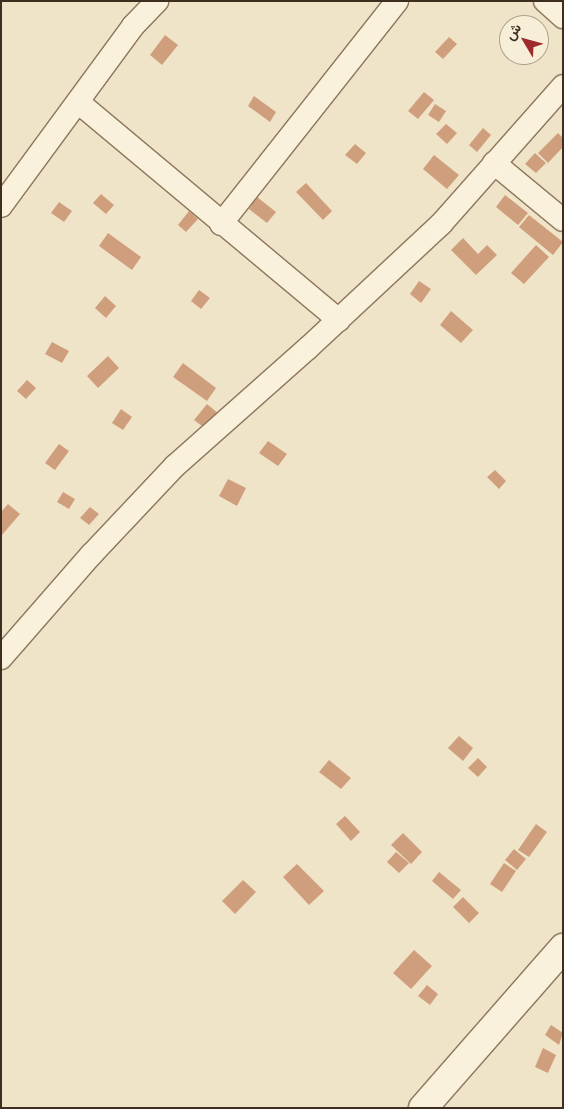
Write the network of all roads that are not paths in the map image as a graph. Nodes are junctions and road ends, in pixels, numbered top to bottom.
1 (157, 1) edge
2 (397, 1) edge
3 (545, 1) edge
4 (563, 17) edge
5 (563, 86) edge
6 (78, 102) junction
7 (494, 163) junction
8 (1, 206) edge
9 (563, 220) edge
10 (221, 224) junction
11 (339, 320) junction
12 (1, 658) edge
13 (563, 948) edge
14 (423, 1108) edge

1 - 6 street
2 - 10 street
3 - 4 street
5 - 7 street
6 - 8 street
6 - 10 street
7 - 9 street
7 - 11 street
10 - 11 street
11 - 12 street
13 - 14 street

